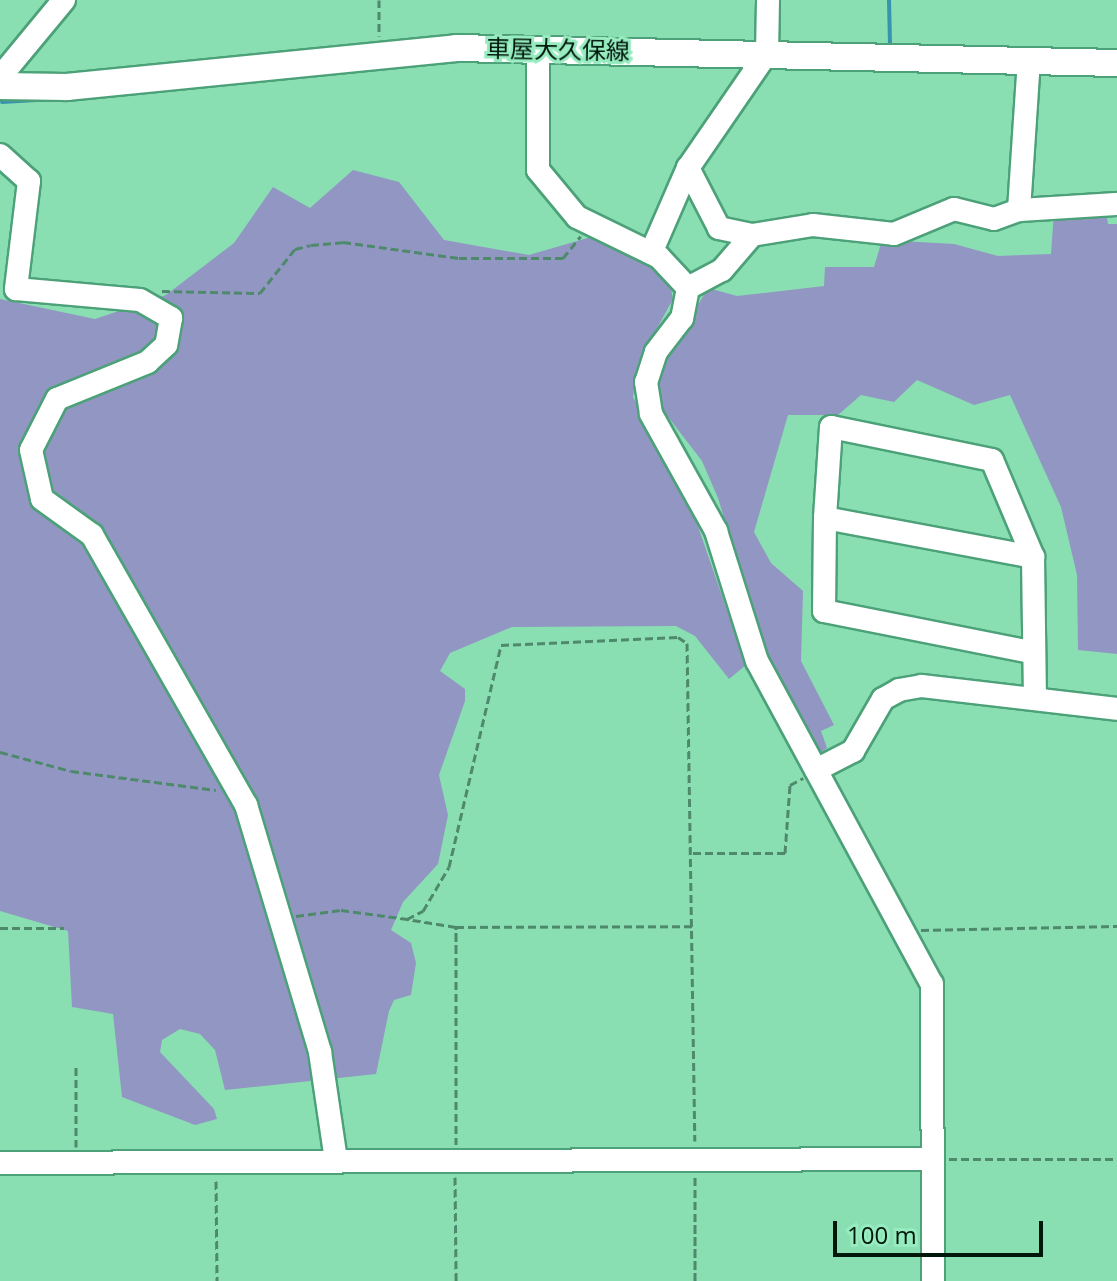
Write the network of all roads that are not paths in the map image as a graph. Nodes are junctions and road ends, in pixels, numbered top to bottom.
1 (64, 0) edge
2 (768, 0) edge
3 (538, 48) junction
4 (767, 53) junction
5 (1117, 63) edge
6 (1028, 69) junction
7 (1, 86) edge
8 (0, 155) edge
9 (688, 168) junction
10 (1117, 204) edge
11 (1019, 210) junction
12 (752, 235) junction
13 (651, 253) junction
14 (688, 288) junction
15 (825, 518) junction
16 (1033, 557) junction
17 (1032, 652) junction
18 (1035, 697) junction
19 (1117, 709) edge
20 (816, 770) junction
21 (933, 1159) junction
22 (336, 1160) junction
23 (0, 1163) edge
24 (933, 1281) edge

1 - 7 street
2 - 4 street
3 - 4 main road, 車屋大久保線
3 - 7 main road, 車屋大久保線
3 - 13 street
4 - 6 main road, 車屋大久保線
4 - 9 street
5 - 6 main road, 車屋大久保線
6 - 11 street
8 - 22 street
9 - 12 street
9 - 13 street
10 - 11 street
11 - 12 street
12 - 14 street
13 - 14 street
14 - 20 street
15 - 16 street
15 - 16 street
15 - 17 street
16 - 17 street
17 - 18 street
18 - 19 street
18 - 20 street
20 - 21 street
21 - 22 street
21 - 24 street
22 - 23 street

